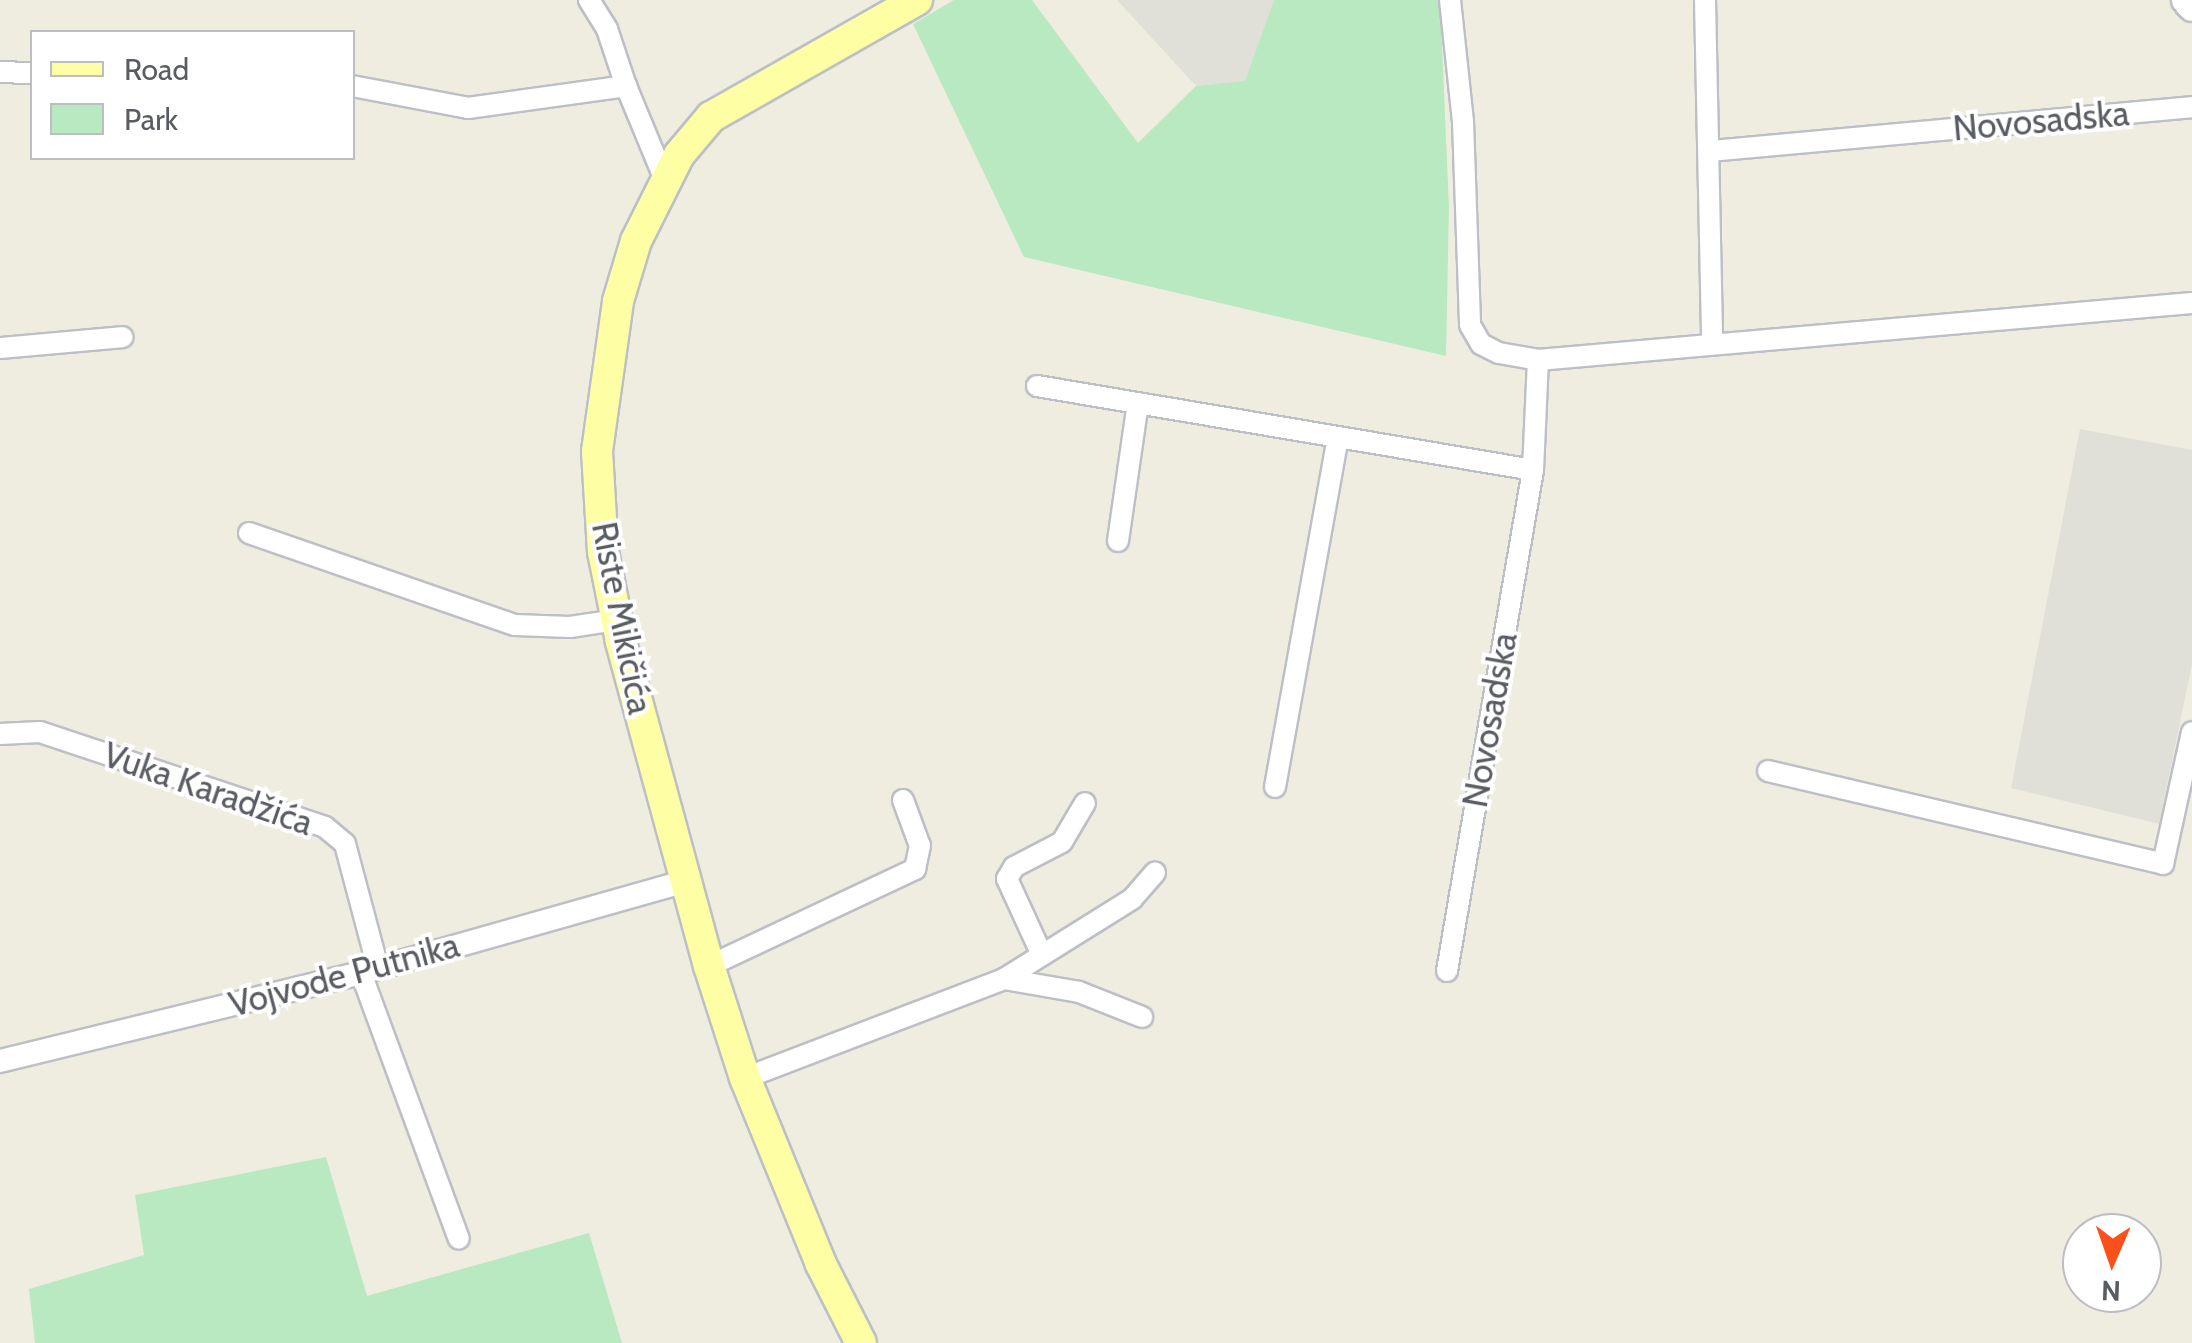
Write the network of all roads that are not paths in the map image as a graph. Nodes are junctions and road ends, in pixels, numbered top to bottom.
1 (588, 0) edge
2 (918, 0) edge
3 (1450, 0) edge
4 (1705, 0) edge
5 (2186, 0) edge
6 (2192, 7) edge
7 (0, 72) edge
8 (30, 73) edge
9 (626, 86) junction
10 (355, 87) edge
11 (2192, 107) edge
12 (1711, 151) junction
13 (666, 180) junction
14 (2192, 303) edge
15 (123, 338) dead end
16 (1712, 341) junction
17 (0, 348) edge
18 (1538, 360) junction
19 (1037, 386) dead end
20 (1138, 403) junction
21 (1338, 438) junction
22 (1533, 470) junction
23 (249, 533) dead end
24 (1118, 541) dead end
25 (617, 620) junction
26 (2192, 732) edge
27 (0, 734) edge
28 (1768, 771) dead end
29 (1275, 787) dead end
30 (903, 800) dead end
31 (1085, 803) dead end
32 (1155, 873) dead end
33 (686, 881) junction
34 (1042, 956) junction
35 (709, 966) junction
36 (370, 971) junction
37 (1446, 971) dead end
38 (1004, 979) junction
39 (1142, 1016) dead end
40 (0, 1062) edge
41 (745, 1078) junction
42 (459, 1240) dead end
43 (861, 1343) edge

1 - 9 street
2 - 13 main road, Riste Mikičića
3 - 18 street
4 - 12 street
5 - 6 main road
7 - 8 street
9 - 10 street
9 - 13 street
11 - 12 street, Novosadska
12 - 16 street
13 - 25 main road, Riste Mikičića
14 - 16 street
15 - 17 street
16 - 18 street
18 - 22 street, Novosadska
19 - 20 street
20 - 21 street
20 - 24 street
21 - 22 street
21 - 29 street
22 - 37 street, Novosadska
23 - 25 street
25 - 33 main road, Riste Mikičića
26 - 28 street
27 - 36 street, Vuka Karadžića
30 - 35 street
31 - 34 street
32 - 34 street
33 - 35 main road, Riste Mikičića
33 - 36 street, Vojvode Putnika
34 - 38 street
35 - 41 main road, Riste Mikičića
36 - 40 street, Vojvode Putnika
36 - 42 street, Vuka Karadžića
38 - 39 street
38 - 41 street
41 - 43 main road, Riste Mikičića

